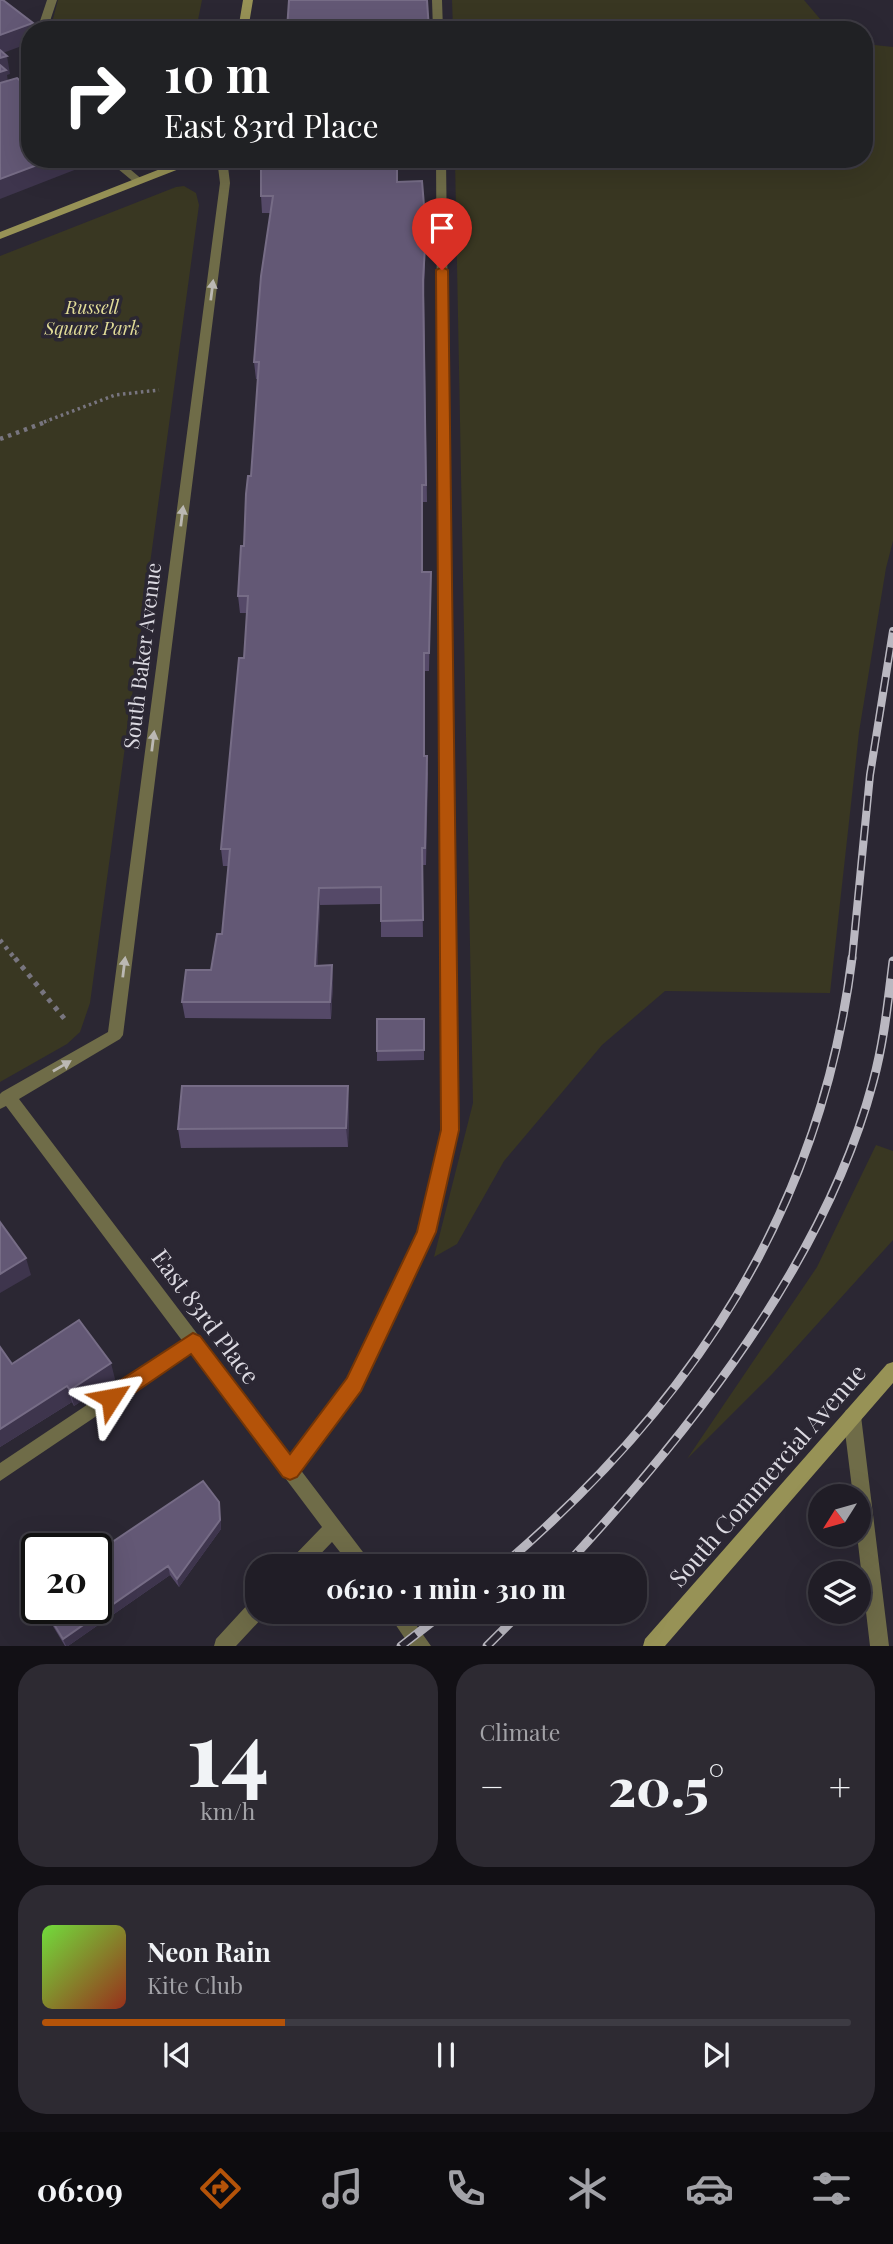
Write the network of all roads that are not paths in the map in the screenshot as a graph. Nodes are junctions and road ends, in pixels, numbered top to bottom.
1 (52, 0) edge
2 (248, 0) edge
3 (437, 0) edge
4 (45, 21) edge
5 (244, 21) edge
6 (438, 21) edge
7 (21, 92) edge
8 (11, 93) edge
9 (122, 168) edge
10 (172, 168) edge
11 (222, 168) edge
12 (441, 168) edge
13 (139, 181) junction
14 (0, 236) edge
15 (4, 1099) edge
16 (193, 1342) junction
17 (893, 1370) edge
18 (852, 1416) junction
19 (290, 1470) junction
20 (0, 1472) edge
21 (333, 1528) junction
22 (308, 1554) edge
23 (353, 1554) edge
24 (245, 1622) edge
25 (405, 1624) edge
26 (223, 1646) edge
27 (422, 1646) edge
28 (652, 1646) edge
29 (880, 1646) edge

1 - 4 street
2 - 5 street
3 - 6 street
7 - 8 street
9 - 13 street
10 - 13 street
15 -> 11 street, South Baker Avenue
12 - 19 street
13 - 14 street
15 - 16 street, East 83rd Place
16 - 19 street, East 83rd Place
16 - 20 street
17 - 18 street, South Commercial Avenue
18 - 28 street, South Commercial Avenue
18 - 29 street
19 - 21 street, East 83rd Place
21 - 22 street
21 - 23 street, East 83rd Place
24 - 26 street
25 - 27 street

